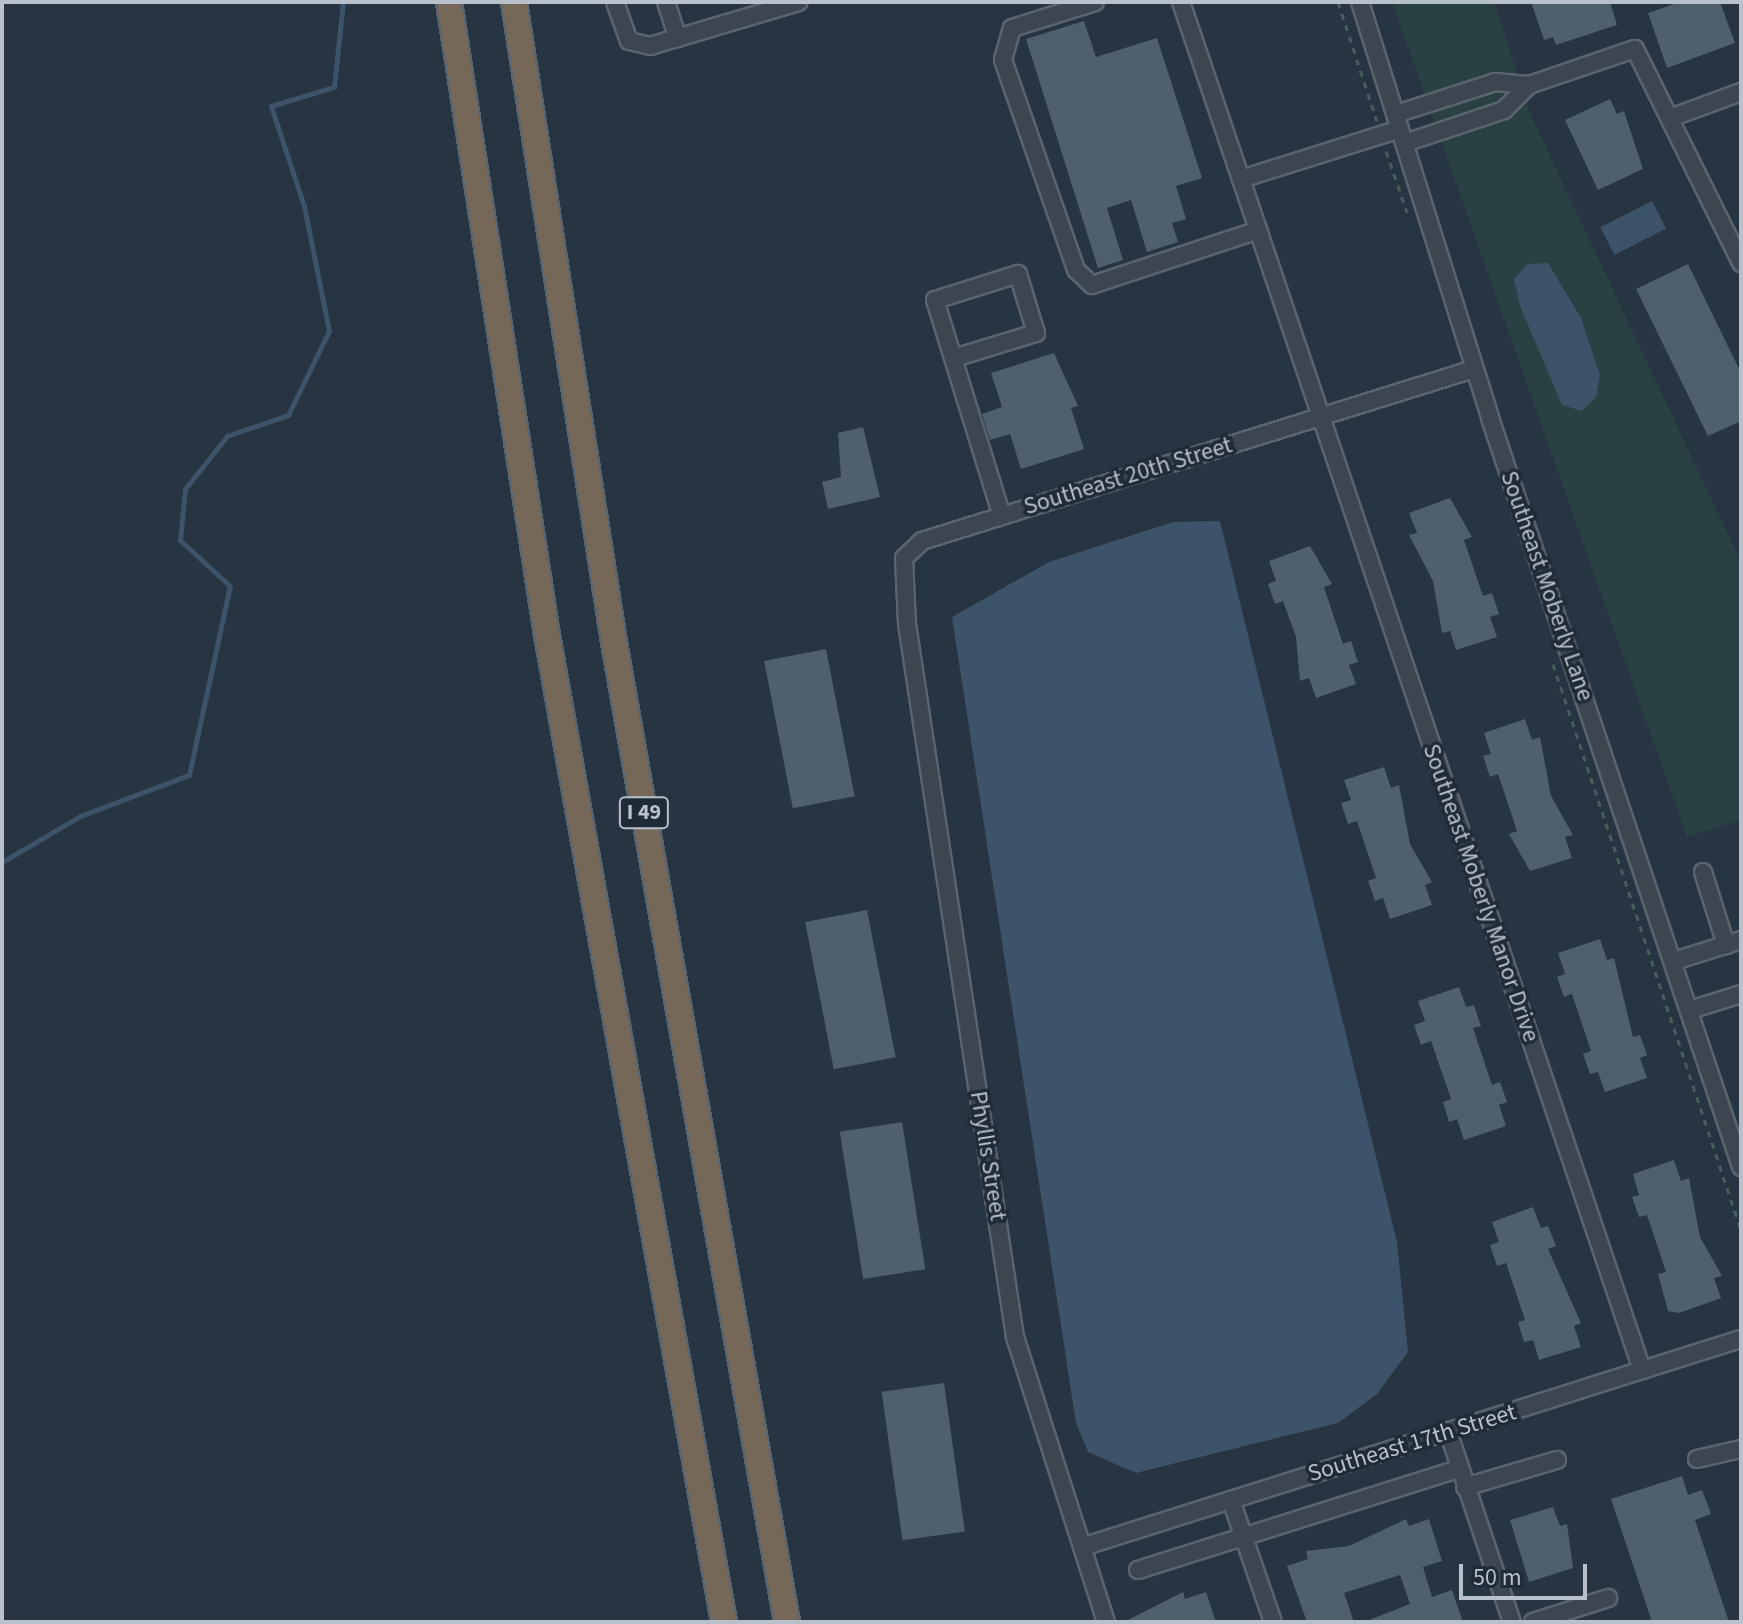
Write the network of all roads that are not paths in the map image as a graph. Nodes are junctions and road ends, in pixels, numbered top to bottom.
1 (449, 2) edge
2 (514, 2) edge
3 (615, 2) edge
4 (666, 2) edge
5 (734, 2) edge
6 (799, 2) edge
7 (1095, 2) edge
8 (1181, 2) edge
9 (1360, 2) edge
10 (740, 20) junction
11 (678, 38) junction
12 (1529, 85) junction
13 (1741, 92) edge
14 (1670, 118) junction
15 (1400, 129) junction
16 (1241, 179) junction
17 (1258, 230) junction
18 (1741, 263) edge
19 (954, 358) junction
20 (1474, 369) junction
21 (1320, 416) junction
22 (1002, 516) junction
23 (915, 679) joint
24 (1703, 872) dead end
25 (1733, 943) edge
26 (1674, 961) junction
27 (1741, 994) edge
28 (1690, 1010) junction
29 (1741, 1167) edge
30 (1741, 1339) edge
31 (1642, 1370) junction
32 (1448, 1431) junction
33 (1741, 1449) edge
34 (1697, 1459) dead end
35 (1557, 1460) dead end
36 (1459, 1469) junction
37 (1465, 1487) junction
38 (1231, 1500) junction
39 (703, 1509) junction
40 (1244, 1538) junction
41 (1082, 1547) junction
42 (1138, 1570) dead end
43 (1608, 1598) dead end
44 (711, 1622) edge
45 (724, 1622) edge
46 (787, 1622) edge
47 (1106, 1622) edge
48 (1273, 1622) edge
49 (1512, 1622) edge
50 (1533, 1622) edge

1 - 39 highway
2 - 46 highway, I 49
3 - 11 street
4 - 11 street
5 - 10 street
6 - 10 street
7 - 17 street
8 - 16 street, Southeast Moberly Manor Drive
9 - 15 street, Southeast Moberly Lane
10 - 11 street
12 - 14 street
12 - 15 street
12 - 15 street
13 - 14 street
14 - 18 street
15 - 16 street
15 - 20 street, Southeast Moberly Lane
16 - 17 street, Southeast Moberly Manor Drive
17 - 21 street, Southeast Moberly Manor Drive
19 - 19 street
19 - 22 street
20 - 21 street, Southeast 20th Street
20 - 26 street, Southeast Moberly Lane
21 - 22 street, Southeast 20th Street
21 - 31 street, Southeast Moberly Manor Drive
22 - 23 street, Southeast 20th Street
23 - 41 street, Phyllis Street
24 - 25 street
25 - 26 street
26 - 28 street, Southeast Moberly Lane
27 - 28 street
28 - 29 street, Southeast Moberly Lane
30 - 31 street, Southeast 17th Street
31 - 32 street, Southeast 17th Street
32 - 36 street
32 - 38 street, Southeast 17th Street
33 - 34 street
35 - 37 street
36 - 37 street
36 - 40 street
37 - 49 street
38 - 40 street
38 - 41 street, Southeast 17th Street
39 - 44 highway
39 - 45 highway
40 - 42 street
40 - 48 street
41 - 47 street, Phyllis Street
43 - 50 street

